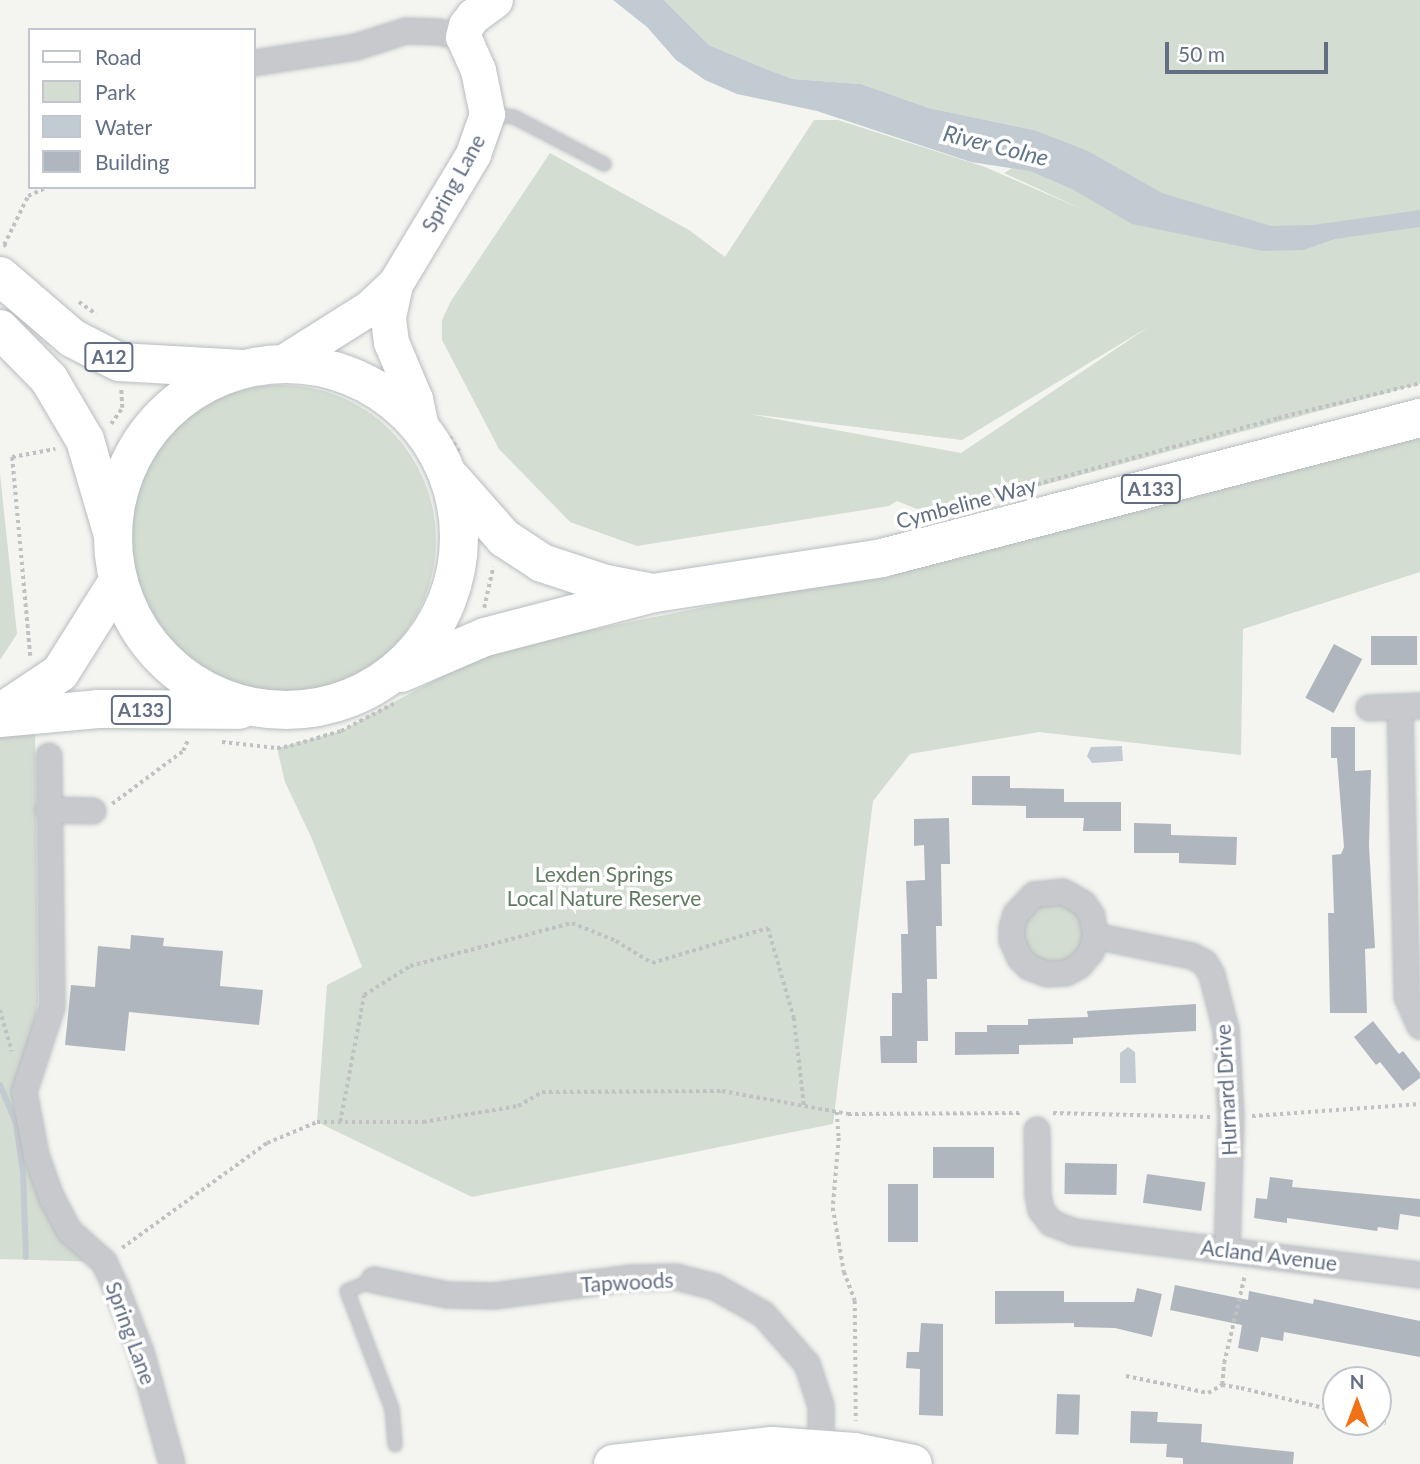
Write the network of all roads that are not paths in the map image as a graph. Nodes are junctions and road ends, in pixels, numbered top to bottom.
1 (495, 0) edge
2 (463, 37) junction
3 (256, 63) edge
4 (487, 114) junction
5 (604, 163) dead end
6 (7, 265) edge
7 (395, 284) junction
8 (0, 329) edge
9 (262, 367) junction
10 (1420, 418) edge
11 (433, 429) junction
12 (455, 465) junction
13 (113, 535) junction
14 (118, 581) junction
15 (654, 593) junction
16 (393, 690) junction
17 (1410, 707) edge
18 (1369, 708) dead end
19 (283, 710) junction
20 (0, 716) edge
21 (49, 756) dead end
22 (48, 810) junction
23 (93, 811) road end
24 (1095, 936) dead end
25 (1420, 1026) edge
26 (1038, 1119) road end
27 (1238, 1251) junction
28 (1420, 1275) edge
29 (374, 1280) joint
30 (395, 1445) dead end
31 (821, 1448) junction
32 (172, 1464) edge
33 (613, 1464) edge
34 (913, 1464) edge

1 - 2 street
2 - 3 street
2 - 4 street, Spring Lane
4 - 5 lane
4 - 7 street, Spring Lane
6 - 9 main road, A12
7 - 9 street, Spring Lane
7 - 11 street, Spring Lane
8 - 13 main road
9 - 11 main road
9 - 13 main road
10 - 15 main road, Cymbeline Way / A133
11 - 12 main road
12 - 15 main road, Cymbeline Way / A133
12 - 16 main road
13 - 14 main road
14 - 19 main road
14 - 20 main road, A133
15 - 16 main road, Cymbeline Way / A133
16 - 19 main road
17 - 18 street
17 - 25 street
19 - 20 main road, A133
21 - 22 street, Spring Lane
22 - 23 street
22 - 32 street, Spring Lane
24 - 27 street, Hurnard Drive
26 - 27 street, Acland Avenue
27 - 28 street, Acland Avenue
29 - 30 lane
29 - 31 street, Tapwoods
31 - 33 main road
31 - 34 main road

